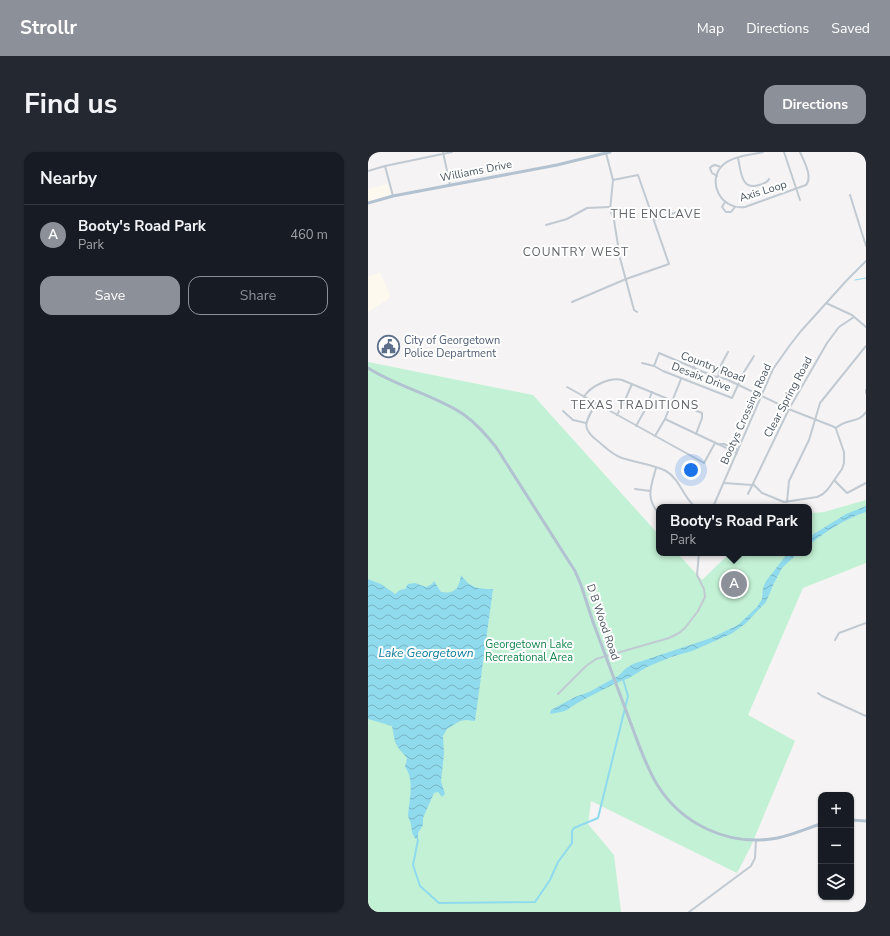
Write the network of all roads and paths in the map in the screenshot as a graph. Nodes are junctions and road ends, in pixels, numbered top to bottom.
1 (452, 152) edge
2 (608, 152) edge
3 (763, 152) edge
4 (784, 152) edge
5 (800, 152) edge
6 (444, 153) edge
7 (738, 158) junction
8 (385, 166) junction
9 (721, 167) junction
10 (368, 171) edge
11 (716, 176) junction
12 (769, 179) dead end
13 (613, 180) junction
14 (450, 185) junction
15 (797, 189) junction
16 (850, 195) dead end
17 (393, 196) junction
18 (800, 200) dead end
19 (725, 202) junction
20 (368, 203) edge
21 (610, 207) junction
22 (735, 207) junction
23 (680, 211) dead end
24 (654, 220) junction
25 (546, 225) dead end
26 (866, 246) edge
27 (866, 261) edge
28 (626, 279) junction
29 (572, 302) dead end
30 (826, 303) junction
31 (637, 312) dead end
32 (854, 317) junction
33 (866, 327) edge
34 (866, 346) edge
35 (728, 352) dead end
36 (754, 356) dead end
37 (698, 359) dead end
38 (642, 363) dead end
39 (654, 366) junction
40 (368, 368) edge
41 (693, 368) junction
42 (718, 377) junction
43 (681, 378) junction
44 (632, 384) junction
45 (737, 385) junction
46 (567, 387) dead end
47 (866, 390) edge
48 (652, 392) junction
49 (866, 393) edge
50 (761, 395) junction
51 (584, 397) junction
52 (672, 400) junction
53 (596, 403) junction
54 (789, 409) junction
55 (563, 411) dead end
56 (866, 412) edge
57 (617, 415) junction
58 (665, 419) junction
59 (816, 419) junction
60 (586, 423) junction
61 (636, 426) junction
62 (836, 428) junction
63 (696, 434) junction
64 (655, 436) junction
65 (712, 438) dead end
66 (711, 441) junction
67 (716, 443) junction
68 (738, 450) junction
69 (737, 453) junction
70 (656, 468) junction
71 (834, 480) junction
72 (724, 483) junction
73 (866, 483) edge
74 (752, 485) junction
75 (635, 489) dead end
76 (650, 491) junction
77 (748, 494) dead end
78 (787, 502) junction
79 (692, 504) edge
80 (714, 504) edge
81 (656, 510) edge
82 (699, 556) edge
83 (866, 623) edge
84 (835, 640) dead end
85 (818, 693) dead end
86 (558, 694) dead end
87 (866, 716) edge
88 (854, 820) edge
89 (866, 821) edge
90 (818, 825) edge
91 (756, 840) junction
92 (689, 912) edge

1 - 6 street
2 - 13 street
2 - 14 main road, Williams Drive
3 - 7 street
4 - 15 street
5 - 15 street, Axis Loop
6 - 8 street
6 - 14 street
7 - 9 street
7 - 12 street
8 - 10 street
8 - 17 street
9 - 11 street
9 - 11 street
11 - 19 street, Axis Loop
13 - 21 street
13 - 24 street
14 - 17 main road, Williams Drive
15 - 18 street
15 - 22 street, Axis Loop
16 - 26 street
17 - 20 main road, Williams Drive
19 - 22 street, Axis Loop
19 - 22 street
21 - 25 street
21 - 28 street
23 - 24 street
24 - 28 street
27 - 30 street, Bootys Crossing Road
28 - 29 street
28 - 31 street
30 - 32 street
30 - 50 street, Bootys Crossing Road
32 - 33 street
32 - 54 street, Clear Spring Road
34 - 59 street
35 - 42 street
36 - 45 street, Desaix Drive
37 - 41 street
38 - 39 street, Desaix Drive
39 - 41 street, Country Road
39 - 43 street, Desaix Drive
40 - 91 main road, D B Wood Road, bridge
41 - 42 street, Country Road
42 - 45 street, Country Road
43 - 45 street, Desaix Drive
43 - 52 street
44 - 48 street
44 - 51 street
44 - 57 street
45 - 50 street, Country Road
46 - 51 street
47 - 49 street
48 - 52 street
48 - 61 street
50 - 54 street, Country Road
50 - 68 street, Bootys Crossing Road
51 - 53 street
52 - 58 street
52 - 63 street
53 - 57 street
53 - 60 street
54 - 59 street, Country Road
54 - 74 street, Clear Spring Road
55 - 60 street
56 - 62 street
57 - 61 street
58 - 63 street
58 - 64 street
59 - 62 street, Country Road
59 - 78 street
60 - 70 street
61 - 64 street
62 - 71 street
63 - 66 street
64 - 67 street
65 - 66 street
66 - 67 street
67 - 68 street
67 - 69 street
68 - 69 street, Bootys Crossing Road
69 - 72 street, Bootys Crossing Road
70 - 76 street
70 - 79 street
71 - 73 street
71 - 78 street
72 - 74 street
72 - 80 street, Bootys Crossing Road
74 - 77 street, Clear Spring Road
74 - 78 street
75 - 76 street
76 - 81 street
82 - 86 street
83 - 84 street
85 - 87 street
88 - 89 main road
90 - 91 main road, D B Wood Road
91 - 92 street

